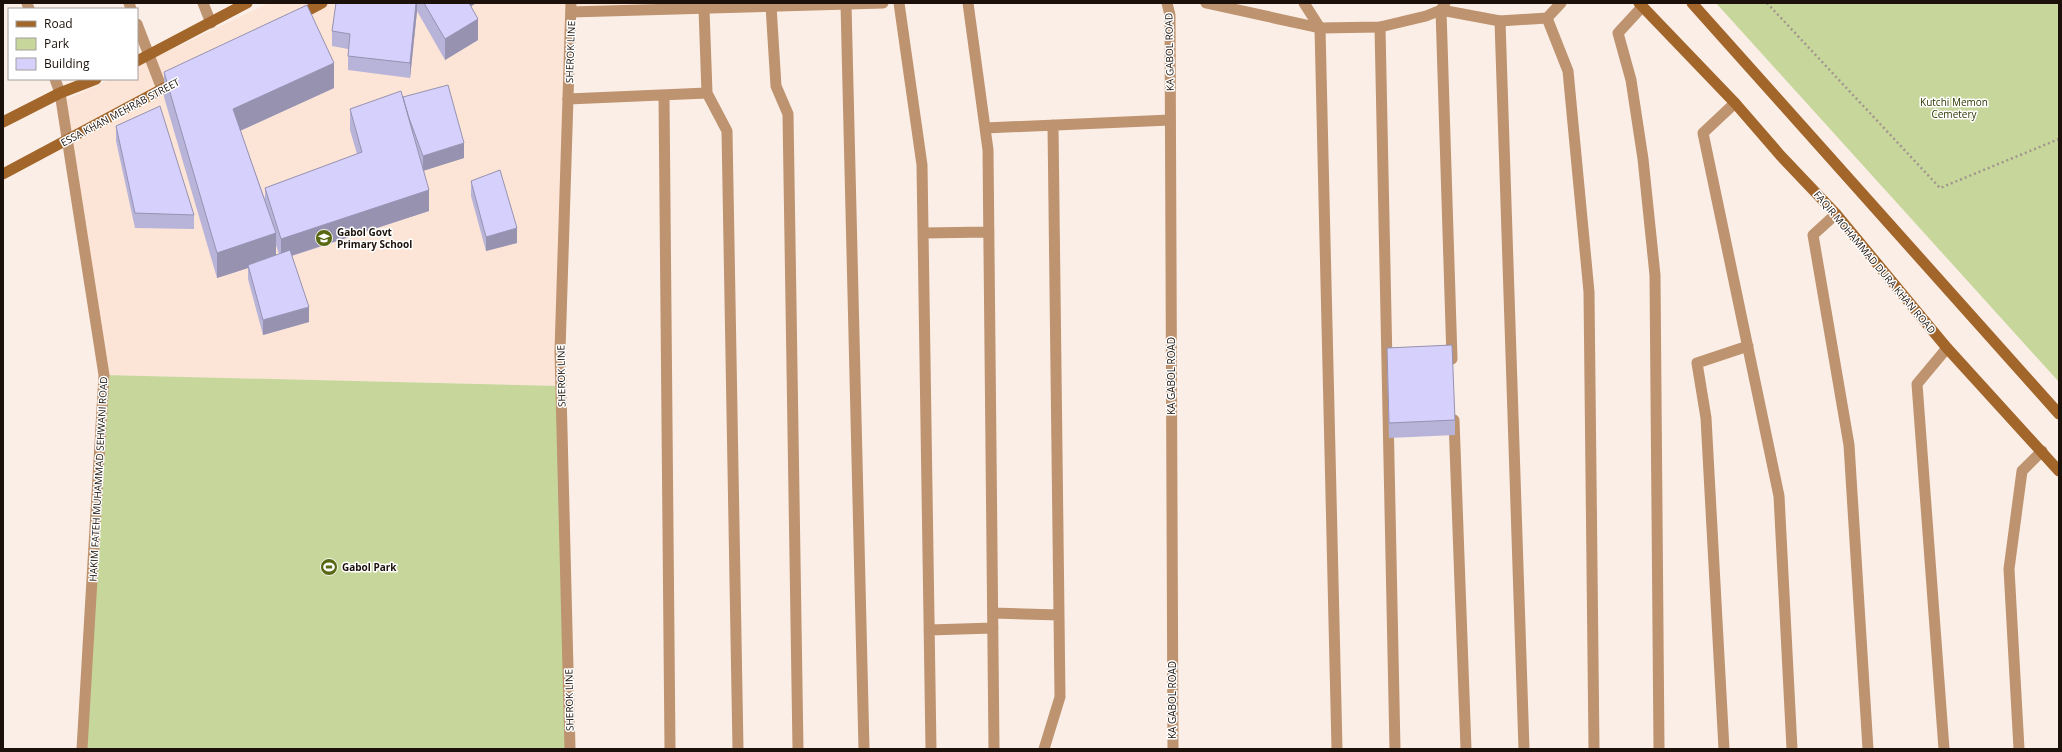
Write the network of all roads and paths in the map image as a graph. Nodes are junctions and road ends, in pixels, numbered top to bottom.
1 (203, 3) edge
2 (247, 3) edge
3 (322, 3) edge
4 (883, 3) edge
5 (899, 3) edge
6 (968, 3) edge
7 (1167, 3) edge
8 (1206, 3) edge
9 (1304, 3) edge
10 (1561, 3) edge
11 (1692, 3) edge
12 (1767, 3) edge
13 (846, 4) edge
14 (1641, 5) edge
15 (771, 6) junction
16 (1443, 7) edge
17 (571, 8) edge
18 (704, 8) junction
19 (1547, 18) junction
20 (1500, 21) junction
21 (286, 22) edge
22 (211, 23) junction
23 (138, 27) edge
24 (1380, 27) junction
25 (1320, 28) junction
26 (149, 56) junction
27 (138, 61) edge
28 (189, 74) edge
29 (55, 80) edge
30 (93, 80) edge
31 (162, 89) junction
32 (60, 93) junction
33 (707, 93) junction
34 (664, 95) junction
35 (568, 98) junction
36 (1736, 103) junction
37 (1170, 120) junction
38 (3, 122) edge
39 (1053, 125) junction
40 (985, 128) junction
41 (2059, 139) edge
42 (68, 140) junction
43 (3, 174) edge
44 (1836, 214) junction
45 (989, 232) junction
46 (923, 233) junction
47 (1748, 346) junction
48 (1947, 348) junction
49 (1452, 367) edge
50 (1454, 412) edge
51 (2059, 414) edge
52 (2042, 452) junction
53 (2059, 471) edge
54 (992, 613) junction
55 (1059, 615) junction
56 (993, 628) junction
57 (929, 630) junction
58 (82, 749) edge
59 (570, 749) edge
60 (670, 749) edge
61 (738, 749) edge
62 (798, 749) edge
63 (864, 749) edge
64 (931, 749) edge
65 (994, 749) edge
66 (1044, 749) edge
67 (1173, 749) edge
68 (1337, 749) edge
69 (1395, 749) edge
70 (1466, 749) edge
71 (1524, 749) edge
72 (1594, 749) edge
73 (1659, 749) edge
74 (1724, 749) edge
75 (1792, 749) edge
76 (1868, 749) edge
77 (1944, 749) edge
78 (2019, 749) edge

1 - 22 street
2 - 22 main road
3 - 21 main road
4 - 13 street
5 - 46 street
6 - 40 street
7 - 37 street, KA GABOL ROAD
8 - 25 street
9 - 25 street
10 - 19 street
11 - 51 main road
12 - 41 path
13 - 15 street
13 - 63 street
14 - 36 main road, FAQIR MOHAMMAD DURA KHAN ROAD
14 - 73 street
15 - 18 street
15 - 62 street
16 - 20 street
16 - 24 street
16 - 49 street
17 - 18 street
17 - 35 street, SHEROK LINE
18 - 33 street
19 - 20 street
19 - 72 street
20 - 71 street
22 - 26 main road
23 - 26 street
24 - 25 street
24 - 69 street
25 - 68 street
26 - 27 main road
26 - 31 street
28 - 31 main road, ESSA KHAN MEHRAB STREET
29 - 32 street, HAKIM FATEH MUHAMMAD SEHWANI ROAD
30 - 32 main road
31 - 42 main road, ESSA KHAN MEHRAB STREET
32 - 38 main road
32 - 42 street, HAKIM FATEH MUHAMMAD SEHWANI ROAD
33 - 34 street
33 - 61 street
34 - 35 street
34 - 60 street
35 - 59 street, SHEROK LINE
36 - 44 main road, FAQIR MOHAMMAD DURA KHAN ROAD
36 - 47 street
37 - 39 street
37 - 67 street, KA GABOL ROAD
39 - 40 street
39 - 55 street
40 - 45 street
42 - 43 main road, ESSA KHAN MEHRAB STREET
42 - 58 street, HAKIM FATEH MUHAMMAD SEHWANI ROAD
44 - 48 main road, FAQIR MOHAMMAD DURA KHAN ROAD
44 - 76 street
45 - 46 street
45 - 54 street
46 - 57 street
47 - 74 street
47 - 75 street
48 - 52 main road, FAQIR MOHAMMAD DURA KHAN ROAD
48 - 77 street
50 - 70 street
52 - 53 main road, FAQIR MOHAMMAD DURA KHAN ROAD
52 - 78 street
54 - 55 street
54 - 56 street
55 - 66 street
56 - 57 street
56 - 65 street
57 - 64 street

